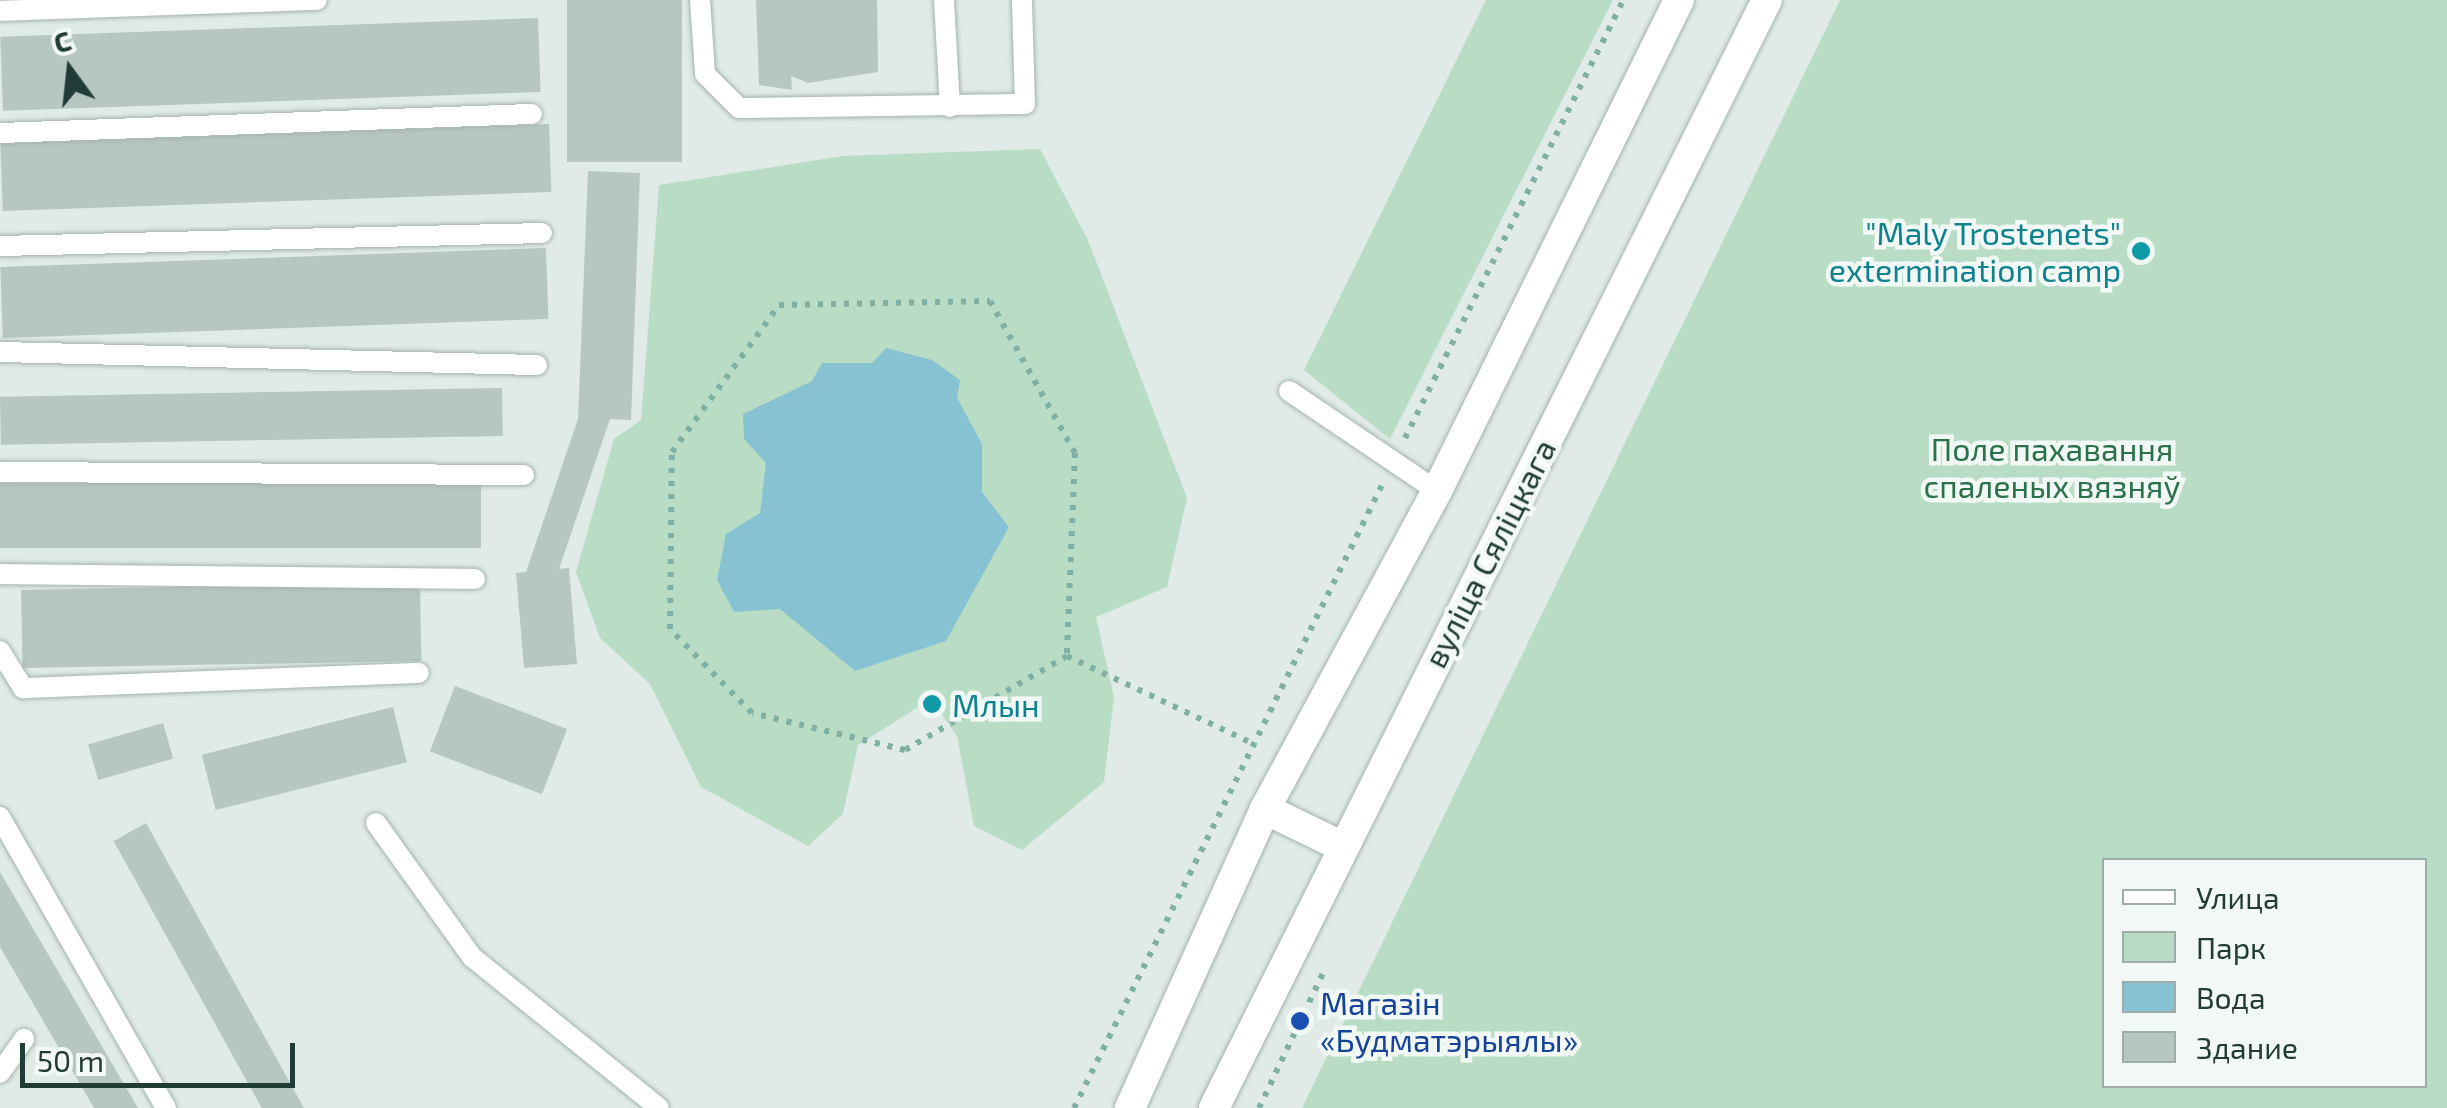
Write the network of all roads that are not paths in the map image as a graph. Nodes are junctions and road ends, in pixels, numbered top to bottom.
1 (318, 0) edge
2 (700, 0) edge
3 (944, 0) edge
4 (1022, 0) edge
5 (1679, 0) edge
6 (1767, 0) edge
7 (0, 11) edge
8 (950, 107) junction
9 (532, 114) dead end
10 (0, 133) edge
11 (542, 233) dead end
12 (0, 246) edge
13 (0, 352) edge
14 (537, 365) dead end
15 (1289, 391) dead end
16 (0, 472) edge
17 (524, 475) dead end
18 (1437, 492) junction
19 (0, 574) edge
20 (476, 579) dead end
21 (0, 650) edge
22 (419, 673) dead end
23 (1265, 809) junction
24 (0, 817) edge
25 (376, 822) dead end
26 (1341, 846) junction
27 (24, 1039) dead end
28 (0, 1073) edge
29 (166, 1108) edge
30 (659, 1108) edge
31 (1130, 1108) edge
32 (1214, 1108) edge

1 - 7 lane
2 - 8 lane
3 - 8 lane
4 - 8 lane
5 - 18 main road
6 - 26 main road, вуліца Сяліцкага
9 - 10 lane
11 - 12 lane
13 - 14 lane
15 - 18 lane
16 - 17 lane
18 - 23 main road
19 - 20 lane
21 - 22 lane
23 - 26 main road
23 - 31 main road
24 - 29 lane
25 - 30 lane
26 - 32 main road, вуліца Сяліцкага
27 - 28 lane

